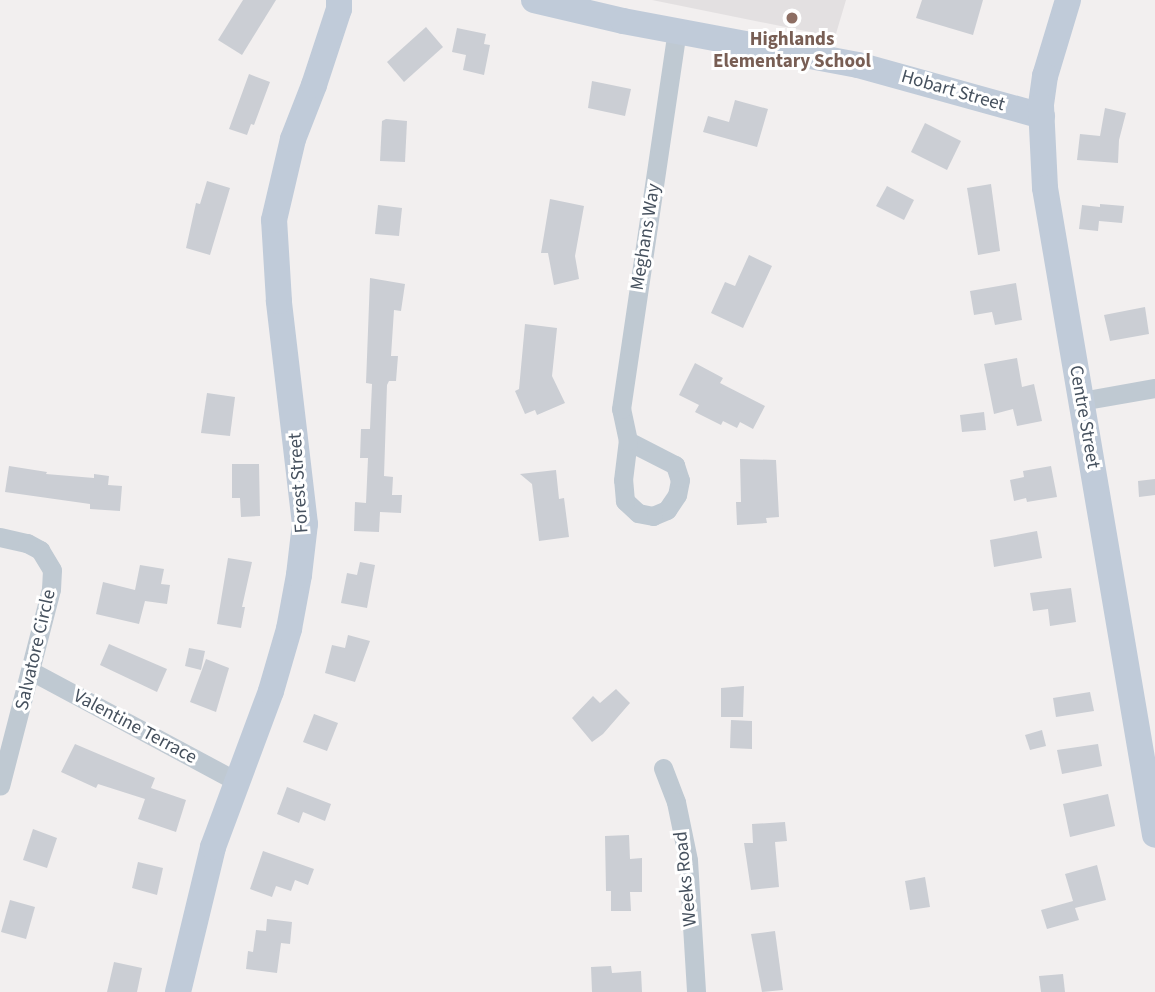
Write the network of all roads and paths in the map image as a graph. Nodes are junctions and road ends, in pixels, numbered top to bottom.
1 (534, 0) edge
2 (1068, 0) edge
3 (342, 3) edge
4 (677, 32) junction
5 (1042, 116) junction
6 (1155, 388) edge
7 (1081, 401) junction
8 (628, 441) dead end
9 (0, 537) edge
10 (31, 671) junction
11 (663, 768) dead end
12 (238, 782) junction
13 (0, 786) edge
14 (1155, 835) edge
15 (178, 992) edge
16 (696, 992) edge

1 - 4 main road, Hobart Street
2 - 5 main road, Centre Street
3 - 12 main road, Forest Street
4 - 5 main road, Hobart Street
4 - 8 street, Meghans Way
5 - 7 main road, Centre Street
6 - 7 street
7 - 14 main road, Centre Street
9 - 10 street, Salvatore Circle
10 - 12 street, Valentine Terrace
10 - 13 street, Salvatore Circle
11 - 16 street, Weeks Road
12 - 15 main road, Forest Street

